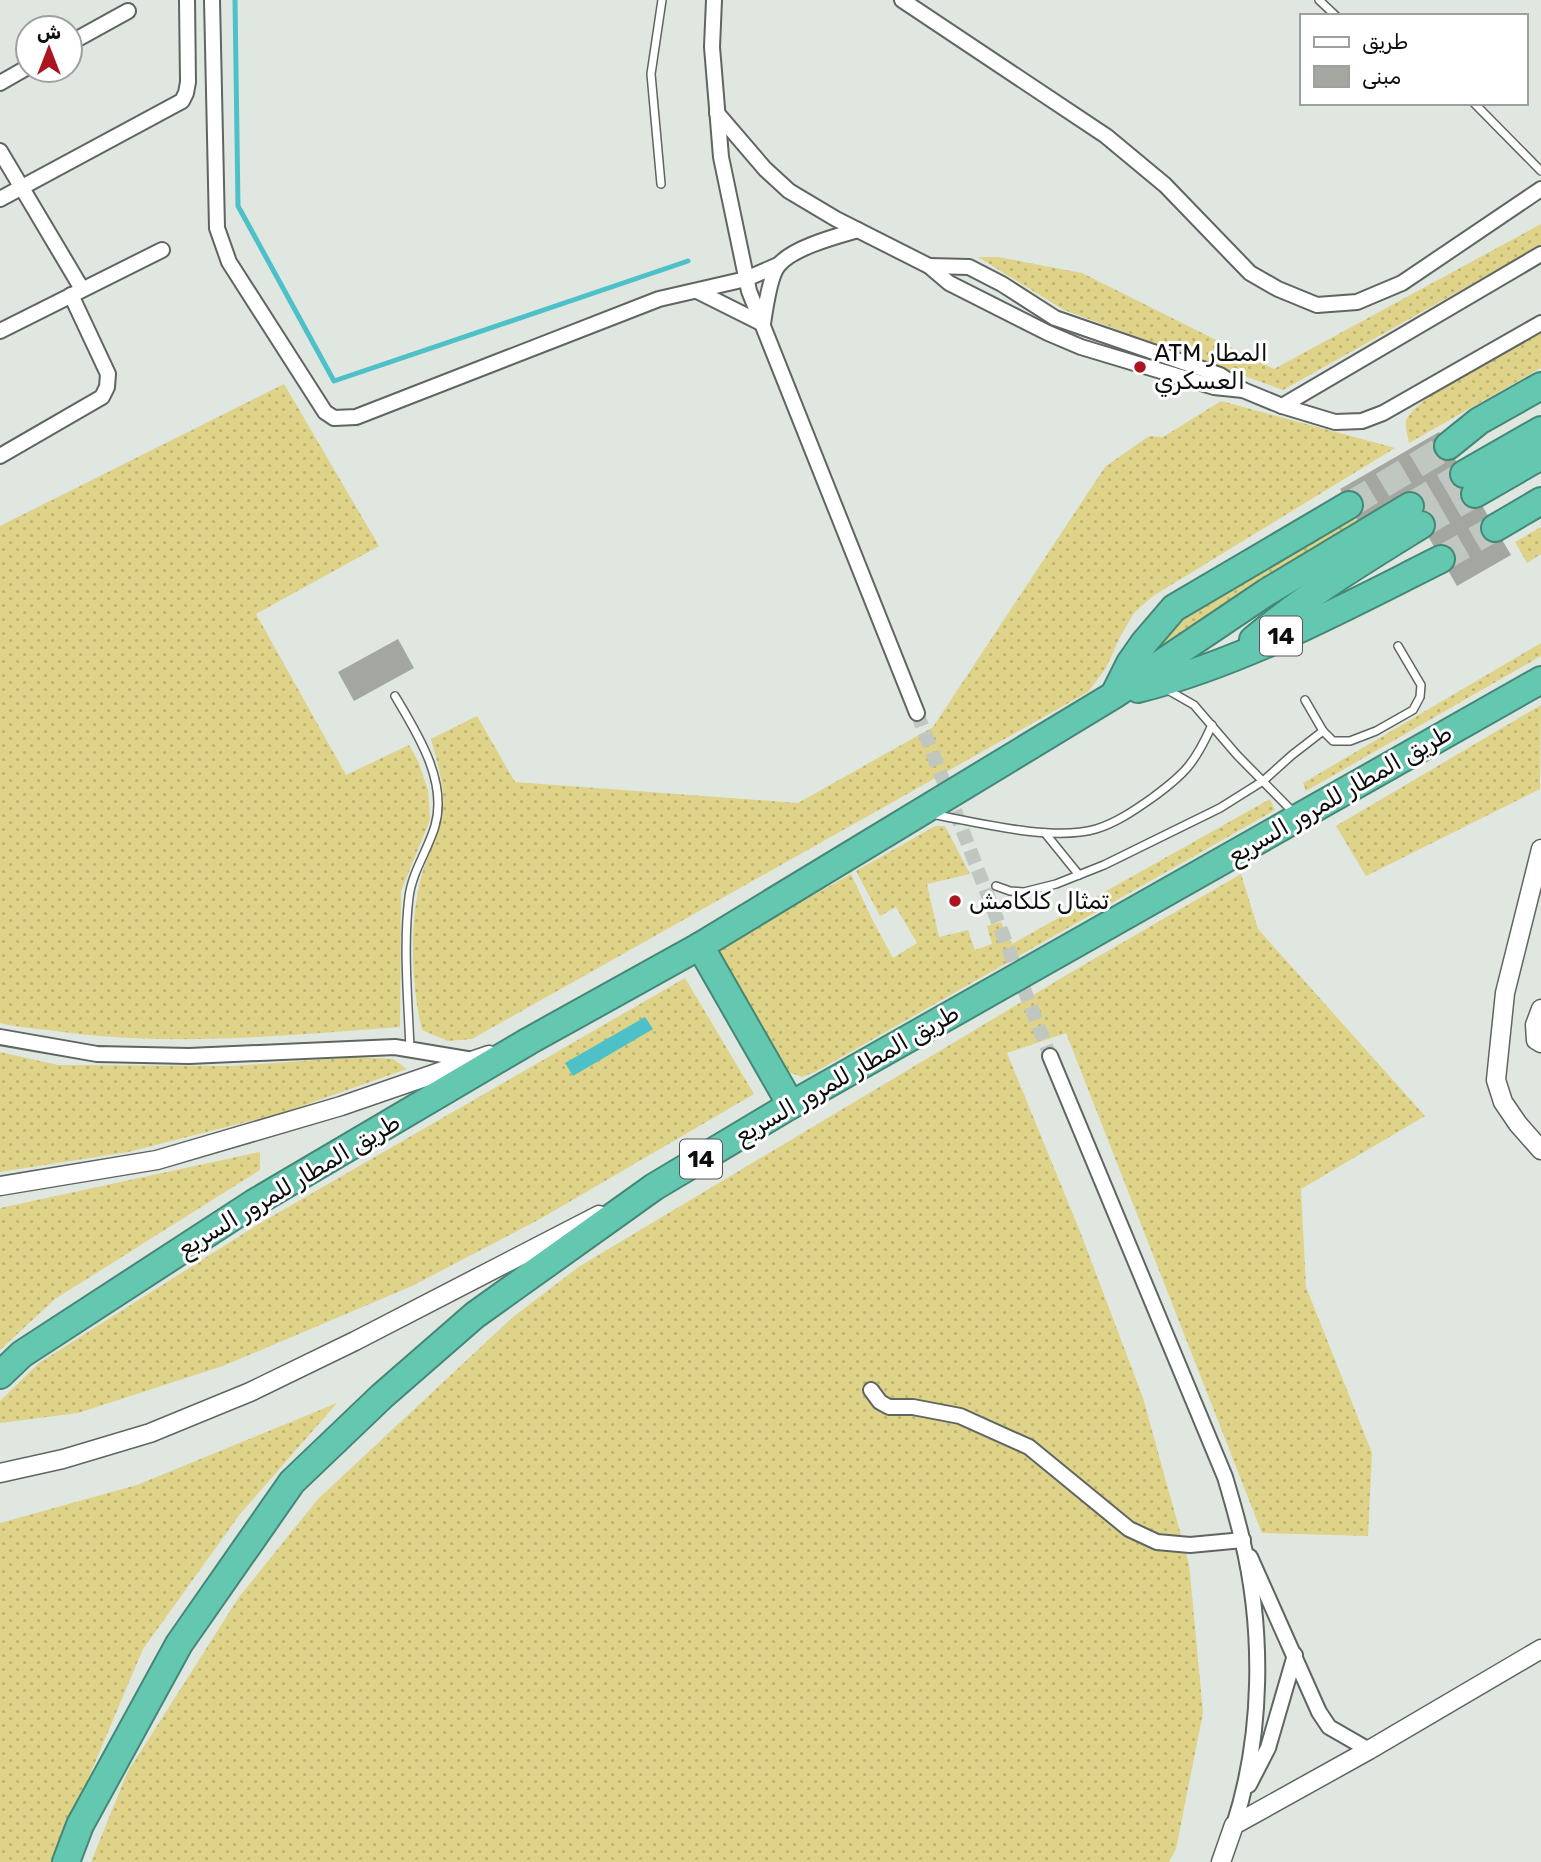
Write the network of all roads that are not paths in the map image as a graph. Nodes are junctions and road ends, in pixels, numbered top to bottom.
1 (187, 0) edge
2 (212, 0) edge
3 (662, 0) edge
4 (714, 0) edge
5 (902, 0) edge
6 (1319, 0) edge
7 (128, 11) dead end
8 (1334, 14) edge
9 (84, 35) edge
10 (1476, 105) edge
11 (717, 113) junction
12 (0, 151) edge
13 (1541, 171) edge
14 (662, 184) dead end
15 (21, 187) junction
16 (1541, 189) edge
17 (0, 200) edge
18 (858, 230) junction
19 (162, 250) dead end
20 (1541, 254) edge
21 (778, 265) junction
22 (929, 266) junction
23 (746, 279) junction
24 (1003, 284) junction
25 (698, 291) junction
26 (76, 292) junction
27 (990, 304) junction
28 (1541, 323) edge
29 (763, 324) junction
30 (0, 331) edge
31 (1541, 386) edge
32 (1243, 390) junction
33 (1282, 406) junction
34 (1541, 406) edge
35 (1541, 430) edge
36 (0, 456) edge
37 (1541, 456) edge
38 (1541, 501) edge
39 (1349, 505) tunnel mouth
40 (1495, 527) tunnel mouth
41 (1441, 559) tunnel mouth
42 (1398, 646) dead end
43 (1233, 657) junction
44 (1541, 680) edge
45 (1156, 684) junction
46 (1114, 695) junction
47 (395, 696) dead end
48 (1305, 700) dead end
49 (917, 713) tunnel mouth
50 (1212, 725) junction
51 (1323, 731) junction
52 (1263, 782) junction
53 (920, 813) junction
54 (1298, 818) junction
55 (1045, 833) junction
56 (1541, 849) edge
57 (1079, 875) junction
58 (996, 886) dead end
59 (700, 946) junction
60 (1541, 1009) edge
61 (0, 1037) edge
62 (529, 1041) junction
63 (1541, 1043) edge
64 (410, 1048) junction
65 (1050, 1056) tunnel mouth
66 (473, 1060) junction
67 (791, 1105) junction
68 (1541, 1150) edge
69 (0, 1186) edge
70 (654, 1187) junction
71 (0, 1374) edge
72 (870, 1390) dead end
73 (0, 1473) edge
74 (1242, 1540) junction
75 (1541, 1649) edge
76 (1295, 1655) junction
77 (1369, 1750) junction
78 (1242, 1798) junction
79 (1234, 1825) junction
80 (66, 1862) edge
81 (1221, 1862) edge

1 - 15 street
2 - 25 street
3 - 14 lane
4 - 11 street
5 - 16 street
6 - 8 lane
7 - 9 street
10 - 13 lane
11 - 18 street
11 - 23 street
12 - 15 street
15 - 17 street
15 - 26 street
18 - 21 street
18 - 22 street
19 - 26 street
20 - 33 street
21 - 23 street
21 - 29 street
22 - 24 street
22 - 27 street
23 - 25 street
23 - 29 street
24 - 27 street
24 - 32 street
25 - 29 street
26 - 30 street
26 - 36 street
27 - 32 street
28 - 33 street
29 - 49 street
31 - 34 highway
32 - 33 street
35 - 37 highway
38 - 40 highway
39 - 46 highway
41 - 43 highway, 14
42 - 51 lane
43 - 45 highway, 14
43 - 46 highway, طريق المطار للمرور السريع / 14
44 - 54 highway, طريق المطار للمرور السريع / 14
45 - 46 highway, 14
45 - 50 lane
46 - 53 highway, طريق المطار للمرور السريع / 14
47 - 64 lane
48 - 51 lane
50 - 52 lane
50 - 55 lane
51 - 52 lane
52 - 54 lane
52 - 57 lane
53 - 55 lane
53 - 59 highway, طريق المطار للمرور السريع / 14
54 - 67 highway, طريق المطار للمرور السريع / 14
55 - 57 lane
56 - 68 street
57 - 58 lane
59 - 62 highway, طريق المطار للمرور السريع / 14
59 - 67 highway
60 - 63 street
61 - 64 street
62 - 66 street
62 - 71 highway, طريق المطار للمرور السريع / 14
64 - 66 street
65 - 74 street
66 - 69 street
67 - 70 highway, طريق المطار للمرور السريع / 14
70 - 73 street
70 - 80 highway, طريق المطار للمرور السريع / 14
72 - 74 street
74 - 76 street
74 - 78 street
75 - 77 street
76 - 77 street
76 - 78 street
77 - 79 street
78 - 79 street
79 - 81 street

